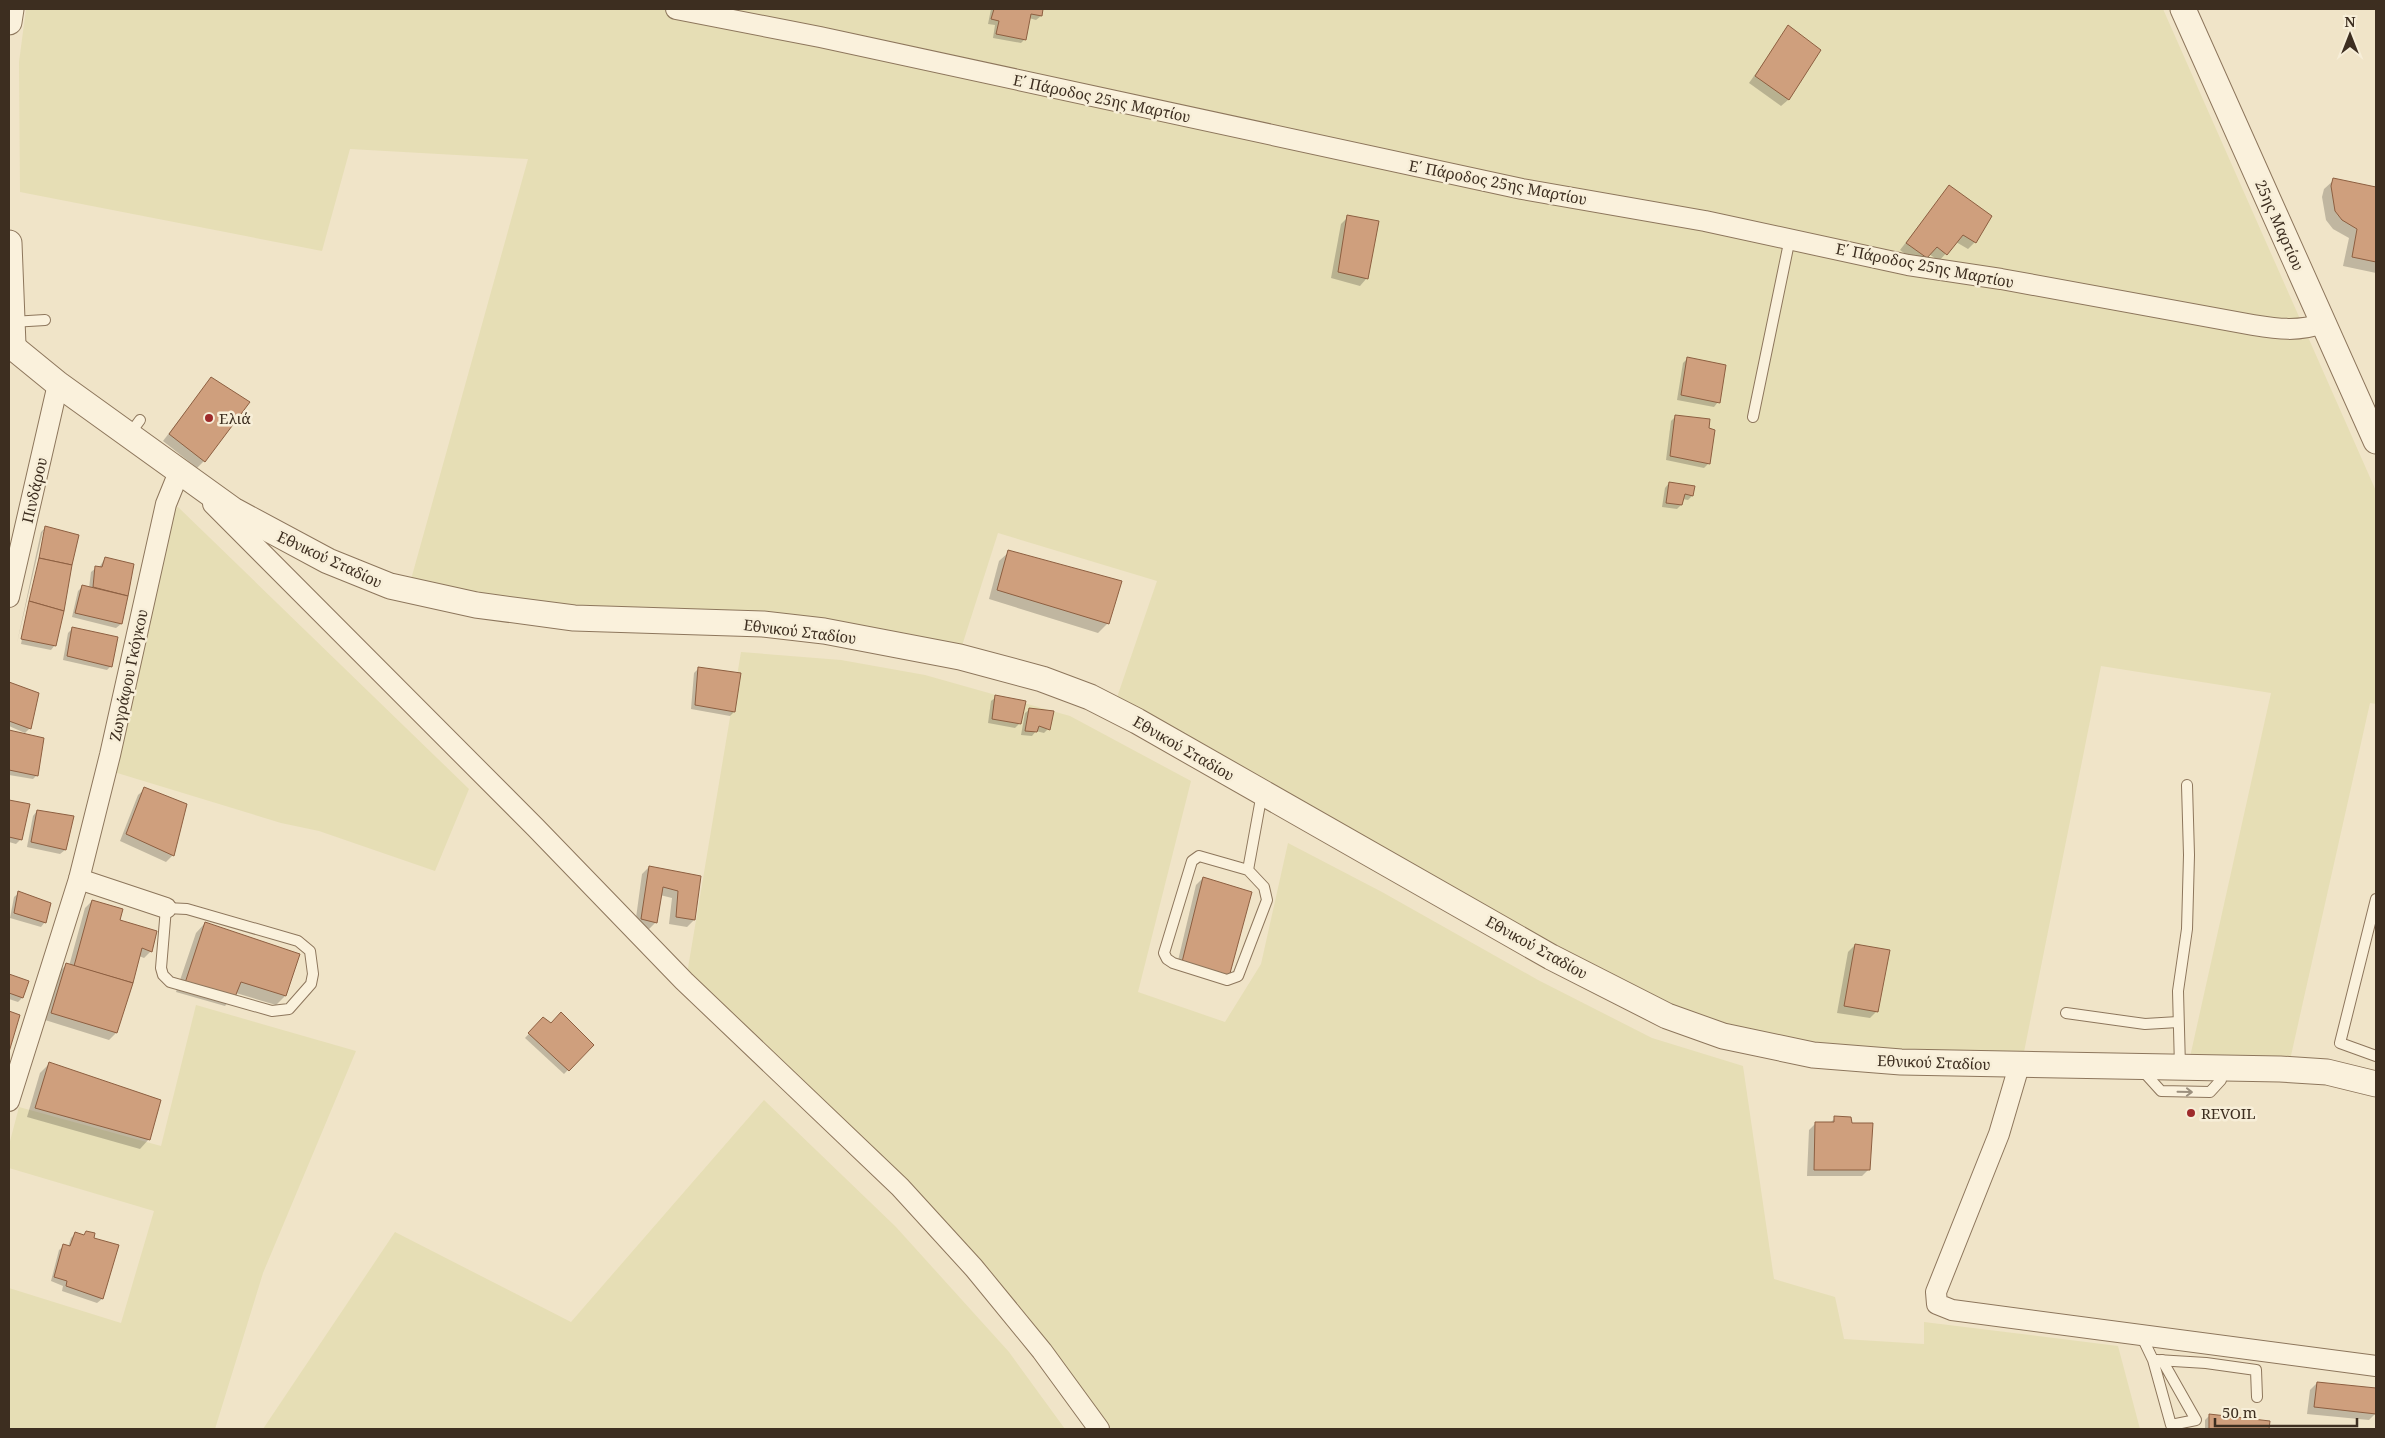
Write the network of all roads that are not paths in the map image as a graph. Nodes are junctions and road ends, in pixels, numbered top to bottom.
1 (11, 9) edge
2 (676, 9) edge
3 (2183, 9) edge
4 (9, 22) edge
5 (1790, 238) junction
6 (9, 243) edge
7 (45, 320) dead end
8 (2323, 323) junction
9 (11, 337) edge
10 (58, 384) junction
11 (1753, 417) dead end
12 (2376, 441) edge
13 (184, 476) junction
14 (9, 597) edge
15 (2187, 785) dead end
16 (1262, 792) junction
17 (1248, 870) junction
18 (78, 878) junction
19 (2376, 899) edge
20 (166, 908) junction
21 (2066, 1013) dead end
22 (2178, 1022) junction
23 (2376, 1056) edge
24 (2019, 1066) junction
25 (2138, 1067) junction
26 (2180, 1067) junction
27 (2221, 1080) dead end
28 (2376, 1084) edge
29 (9, 1101) edge
30 (2141, 1334) junction
31 (2158, 1360) junction
32 (2376, 1366) edge
33 (2257, 1397) dead end
34 (1099, 1429) edge

1 - 4 street
2 - 5 street, Ε΄ Πάροδος 25ης Μαρτίου
3 - 8 street, 25ης Μαρτίου
5 - 8 street, Ε΄ Πάροδος 25ης Μαρτίου
5 - 11 lane
6 - 9 street
7 - 9 lane
8 - 12 street, 25ης Μαρτίου
9 - 10 street, Εθνικού Σταδίου
10 - 13 street, Εθνικού Σταδίου
10 - 14 street, Πινδάρου
13 - 16 street, Εθνικού Σταδίου
13 - 18 street, Ζωγράφου Γκόγκου
13 - 34 street
15 - 22 lane
16 - 17 lane
16 - 24 street, Εθνικού Σταδίου
17 - 17 lane
18 - 20 street
18 - 29 street, Ζωγράφου Γκόγκου
19 - 23 lane
20 - 20 lane
21 - 22 lane
22 - 26 lane
24 - 25 street, Εθνικού Σταδίου
24 - 30 street
25 - 26 street, Εθνικού Σταδίου
25 -> 27 lane
26 - 28 street, Εθνικού Σταδίου
30 - 31 lane
30 - 32 street
31 - 31 lane
31 - 33 lane

